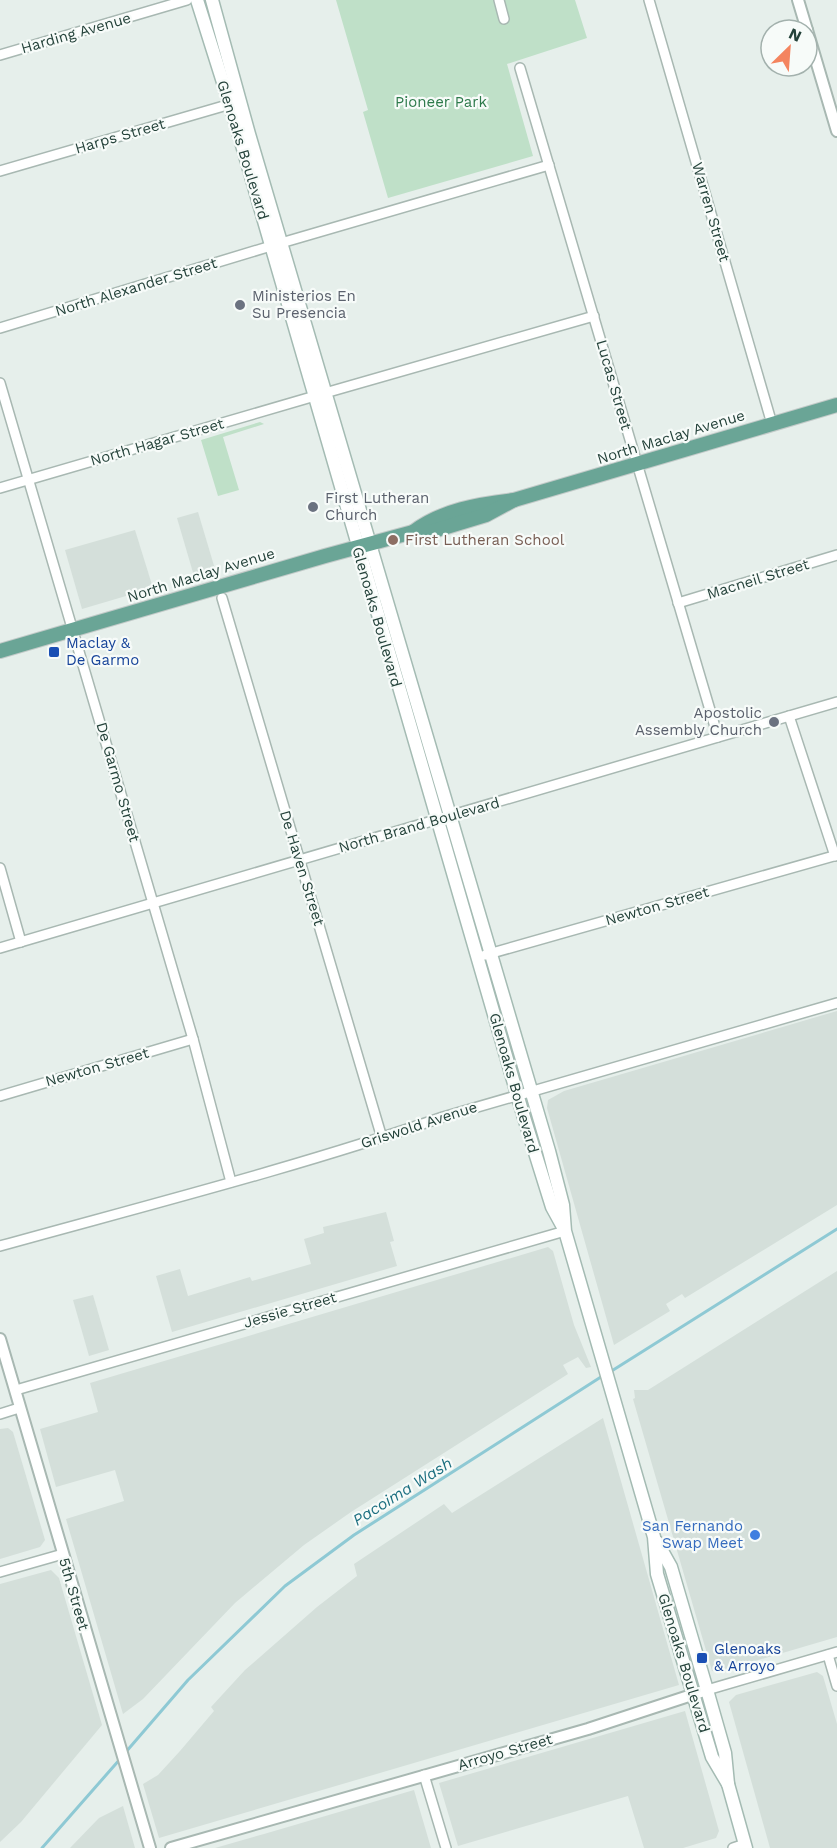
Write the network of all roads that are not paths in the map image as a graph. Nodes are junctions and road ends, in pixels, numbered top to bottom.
1 (187, 0) edge
2 (197, 0) edge
3 (212, 0) edge
4 (499, 0) edge
5 (649, 0) edge
6 (798, 0) edge
7 (803, 18) edge
8 (504, 19) dead end
9 (0, 55) edge
10 (520, 68) dead end
11 (819, 70) edge
12 (235, 102) junction
13 (837, 131) edge
14 (549, 165) junction
15 (0, 171) edge
16 (276, 244) junction
17 (594, 316) junction
18 (0, 328) edge
19 (0, 383) edge
20 (320, 394) junction
21 (837, 405) edge
22 (772, 424) junction
23 (637, 464) junction
24 (29, 480) junction
25 (0, 488) edge
26 (371, 544) junction
27 (357, 547) junction
28 (837, 555) edge
29 (222, 598) dead end
30 (678, 603) junction
31 (73, 630) junction
32 (0, 651) edge
33 (837, 702) edge
34 (789, 716) junction
35 (718, 737) junction
36 (451, 816) junction
37 (437, 820) junction
38 (836, 856) edge
39 (300, 860) junction
40 (0, 868) edge
41 (153, 903) junction
42 (21, 942) junction
43 (0, 948) edge
44 (491, 954) junction
45 (477, 957) junction
46 (837, 1004) edge
47 (193, 1039) junction
48 (531, 1091) junction
49 (517, 1095) junction
50 (0, 1096) edge
51 (382, 1138) junction
52 (231, 1182) junction
53 (565, 1231) junction
54 (0, 1246) edge
55 (0, 1339) edge
56 (16, 1390) junction
57 (19, 1408) junction
58 (0, 1414) edge
59 (654, 1537) junction
60 (63, 1554) junction
61 (0, 1572) edge
62 (832, 1654) edge
63 (837, 1686) edge
64 (707, 1690) junction
65 (692, 1694) junction
66 (424, 1775) junction
67 (728, 1784) junction
68 (742, 1847) edge
69 (150, 1848) edge
70 (171, 1848) edge
71 (446, 1848) edge

1 - 9 street, Harding Avenue
2 - 12 main road, Glenoaks Boulevard
3 - 12 main road, Glenoaks Boulevard
4 - 8 street
5 - 22 street, Warren Street
6 - 7 street
10 - 14 street, Lucas Street
11 - 13 street
12 - 15 street, Harps Street
12 - 16 main road, Glenoaks Boulevard
14 - 16 street, North Alexander Street
14 - 17 street, Lucas Street
16 - 18 street, North Alexander Street
16 - 20 main road, Glenoaks Boulevard
17 - 20 street, North Hagar Street
17 - 23 street, Lucas Street
19 - 24 street, De Garmo Street
20 - 24 street, North Hagar Street
20 - 26 main road, Glenoaks Boulevard
20 - 27 main road, Glenoaks Boulevard
21 - 22 main road, North Maclay Avenue
22 - 23 main road, North Maclay Avenue
23 - 26 main road, North Maclay Avenue
23 - 30 street, Lucas Street
24 - 25 street, North Hagar Street
24 - 31 street, De Garmo Street
26 - 27 main road, North Maclay Avenue
26 - 36 main road, Glenoaks Boulevard
27 - 31 main road, North Maclay Avenue
27 - 37 main road, Glenoaks Boulevard
28 - 30 street, Macneil Street
29 - 39 street, De Haven Street
30 - 35 street, Lucas Street
31 - 32 main road, North Maclay Avenue
31 - 41 street, De Garmo Street
33 - 34 street, North Brand Boulevard
34 - 35 street, North Brand Boulevard
34 - 38 street
35 - 36 street, North Brand Boulevard
36 - 37 street, North Brand Boulevard
36 - 44 main road, Glenoaks Boulevard
37 - 39 street, North Brand Boulevard
37 - 45 main road, Glenoaks Boulevard
38 - 44 street, Newton Street
39 - 41 street, North Brand Boulevard
39 - 51 street, De Haven Street
40 - 42 street
41 - 42 street, North Brand Boulevard
41 - 47 street, De Garmo Street
42 - 43 street, North Brand Boulevard
44 - 45 street, Newton Street
44 - 48 main road, Glenoaks Boulevard
45 - 49 main road, Glenoaks Boulevard
46 - 48 street, Griswold Avenue
47 - 50 street, Newton Street
47 - 52 street, De Garmo Street
48 - 49 street, Griswold Avenue
48 - 53 main road, Glenoaks Boulevard
49 - 51 street, Griswold Avenue
49 - 53 main road, Glenoaks Boulevard
51 - 52 street, Griswold Avenue
52 - 54 street, Griswold Avenue
53 - 56 street, Jessie Street
53 - 59 main road, Glenoaks Boulevard
55 - 56 street, 5th Street
56 - 57 street, 5th Street
57 - 58 street
57 - 60 street, 5th Street
59 - 64 main road, Glenoaks Boulevard
59 - 65 main road, Glenoaks Boulevard
60 - 61 street
60 - 69 street, 5th Street
62 - 63 street
62 - 64 street, Arroyo Street
64 - 65 street, Arroyo Street
64 - 67 main road, Glenoaks Boulevard
65 - 66 street, Arroyo Street
65 - 67 main road, Glenoaks Boulevard
66 - 70 street, Arroyo Street
66 - 71 street
67 - 68 main road, Glenoaks Boulevard

